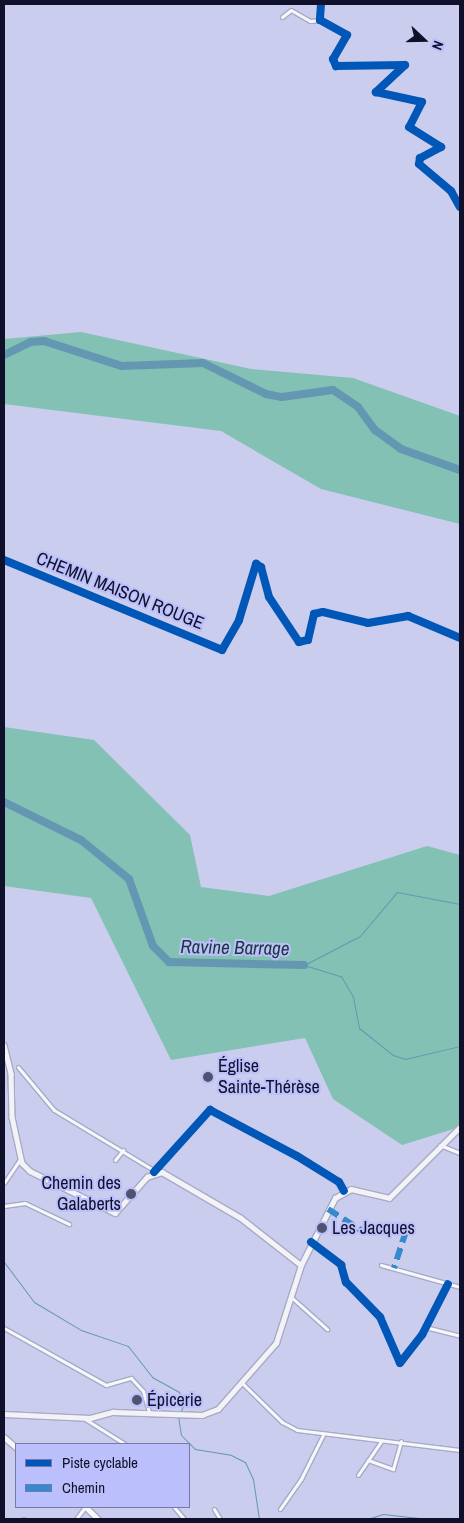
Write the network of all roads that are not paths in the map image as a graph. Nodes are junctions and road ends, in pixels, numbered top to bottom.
1 (321, 4) edge
2 (282, 17) dead end
3 (320, 20) junction
4 (460, 207) edge
5 (4, 560) edge
6 (460, 638) edge
7 (4, 1045) edge
8 (18, 1067) dead end
9 (460, 1128) edge
10 (439, 1145) junction
11 (123, 1150) junction
12 (460, 1153) edge
13 (21, 1158) junction
14 (115, 1160) dead end
15 (154, 1171) junction
16 (4, 1182) edge
17 (344, 1191) junction
18 (4, 1206) edge
19 (69, 1224) dead end
20 (311, 1242) junction
21 (301, 1265) junction
22 (380, 1265) dead end
23 (448, 1284) junction
24 (460, 1287) edge
25 (289, 1296) junction
26 (425, 1327) junction
27 (4, 1328) edge
28 (326, 1329) dead end
29 (460, 1336) edge
30 (242, 1383) junction
31 (149, 1412) junction
32 (4, 1414) edge
33 (85, 1418) junction
34 (323, 1435) junction
35 (4, 1437) edge
36 (382, 1440) junction
37 (400, 1442) junction
38 (123, 1443) edge
39 (15, 1446) edge
40 (460, 1450) edge
41 (368, 1460) junction
42 (358, 1475) dead end
43 (85, 1508) edge
44 (87, 1508) edge
45 (175, 1508) edge
46 (214, 1508) dead end
47 (280, 1509) dead end
48 (76, 1519) edge
49 (98, 1519) edge
50 (184, 1519) edge
51 (220, 1519) edge

1 - 3 street
2 - 3 street
3 - 4 street
5 - 6 street, CHEMIN MAISON ROUGE
7 - 13 main road
8 - 11 street
9 - 10 main road
10 - 12 street
10 - 17 main road
11 - 14 street
11 - 15 street
13 - 15 main road
13 - 16 street
15 - 17 street
15 - 21 main road
17 - 20 main road
18 - 19 street
20 - 21 main road
20 - 26 street
21 - 25 main road
22 - 23 street
23 - 24 street
23 - 26 street
25 - 28 street
25 - 30 main road
26 - 29 street
27 - 31 street
30 - 31 main road
30 - 34 street
31 - 33 main road
32 - 33 main road
33 - 38 street
34 - 36 street
34 - 47 street
35 - 39 street
36 - 37 street
36 - 41 street
37 - 40 street
37 - 41 street
41 - 42 street
43 - 48 street
44 - 49 street
45 - 50 street
46 - 51 street

